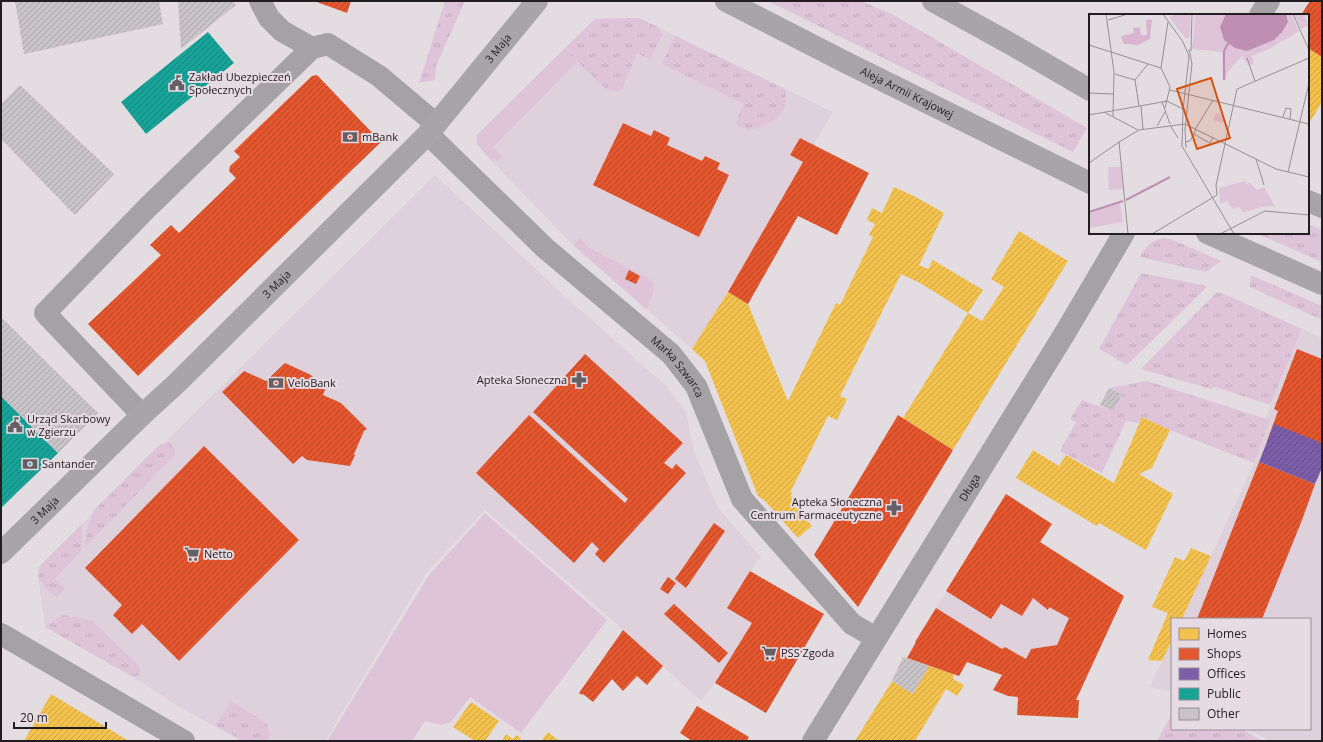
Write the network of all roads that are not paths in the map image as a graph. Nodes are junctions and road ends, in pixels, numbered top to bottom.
1 (260, 1) edge
2 (537, 1) edge
3 (726, 1) edge
4 (933, 1) edge
5 (1269, 1) edge
6 (1261, 14) edge
7 (312, 48) junction
8 (1089, 89) edge
9 (432, 129) junction
10 (1089, 183) edge
11 (1309, 201) edge
12 (1322, 207) edge
13 (1123, 234) edge
14 (1209, 234) edge
15 (1322, 284) edge
16 (142, 415) junction
17 (1, 553) edge
18 (1, 634) edge
19 (876, 638) junction
20 (184, 741) edge
21 (813, 741) edge

1 - 7 street
2 - 9 main road, 3 Maja
3 - 10 main road, Aleja Armii Krajowej
4 - 8 main road
5 - 6 street
7 - 9 street, Marka Szwarca
7 - 16 street
9 - 16 main road, 3 Maja
9 - 19 street, Marka Szwarca
11 - 12 main road
13 - 19 street, Długa
14 - 15 main road
16 - 17 main road, 3 Maja
18 - 20 street
19 - 21 street, Długa

